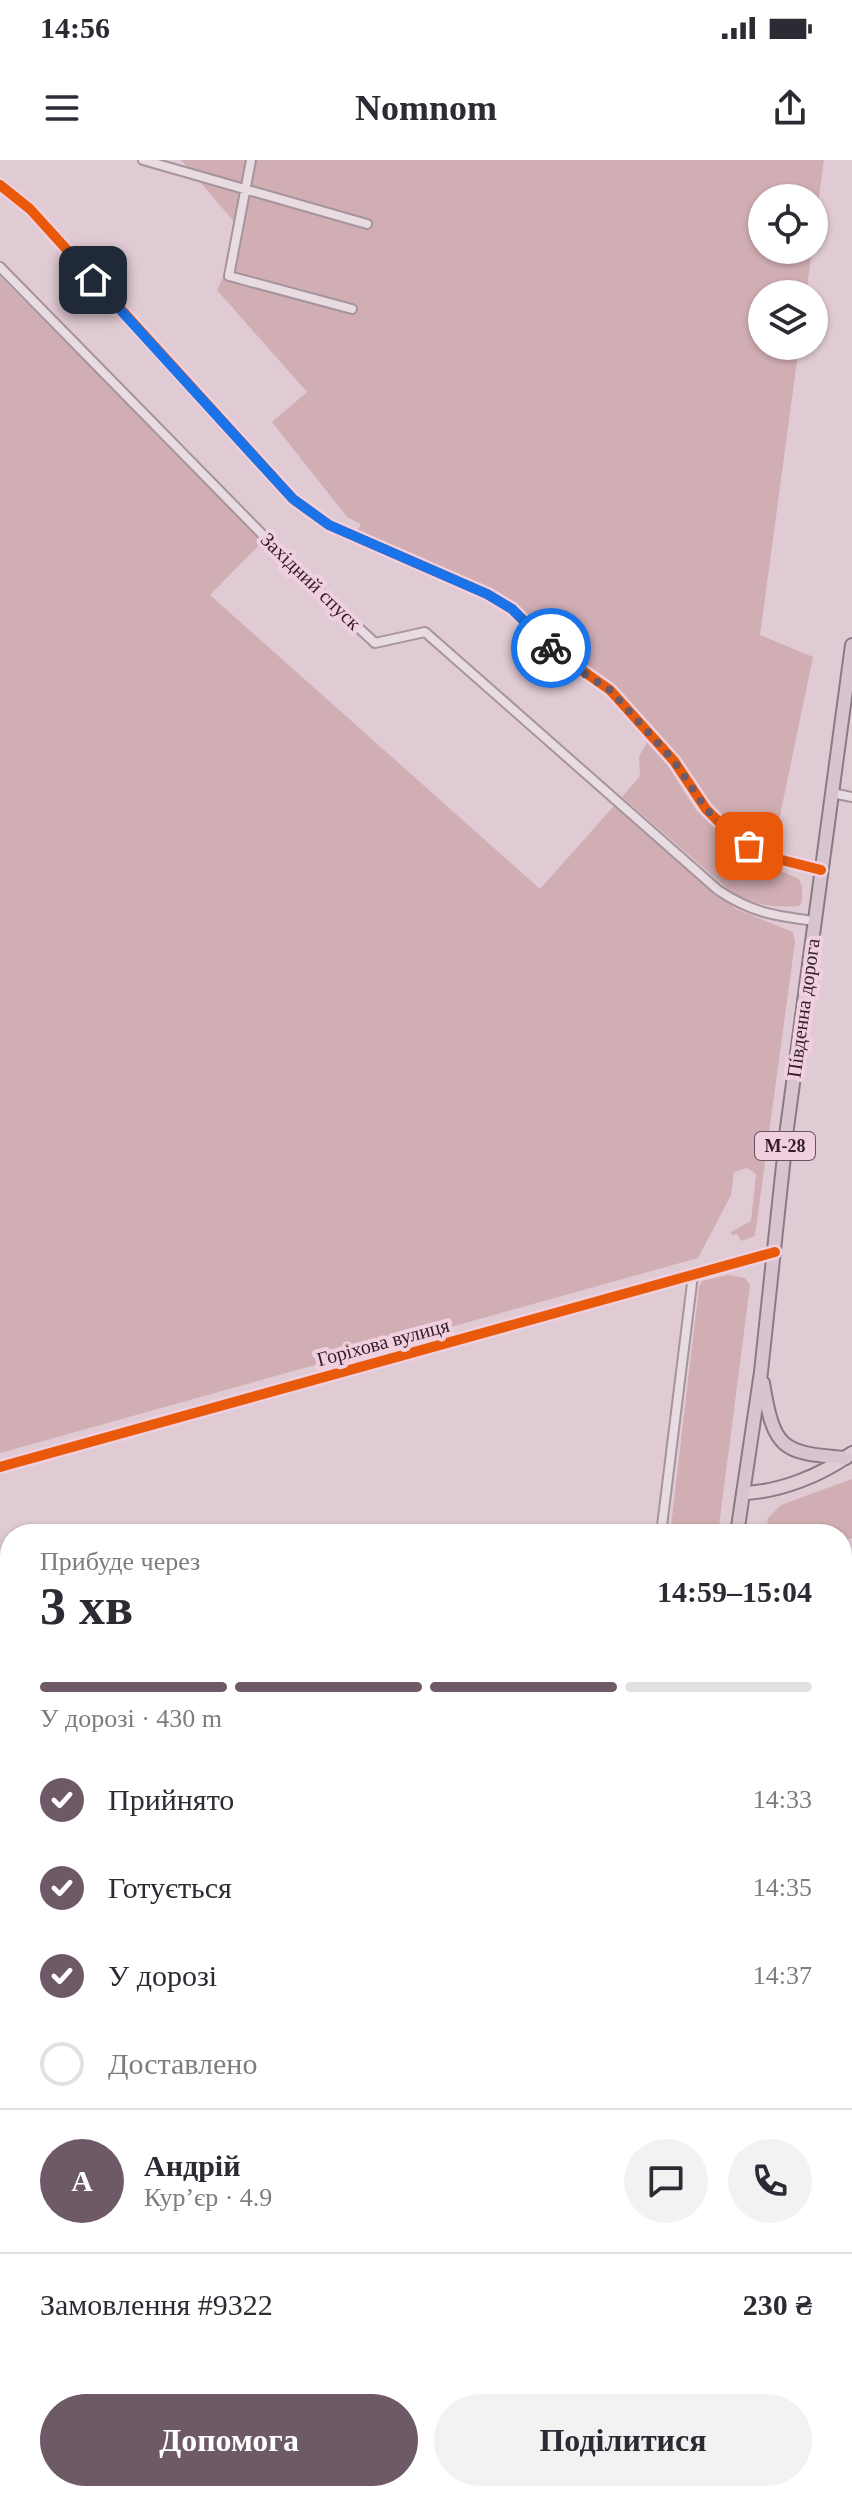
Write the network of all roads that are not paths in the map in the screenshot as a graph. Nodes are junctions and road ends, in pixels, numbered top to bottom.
1 (143, 160) edge
2 (251, 160) edge
3 (0, 185) edge
4 (246, 189) junction
5 (367, 224) dead end
6 (0, 267) edge
7 (352, 309) dead end
8 (852, 645) edge
9 (838, 746) junction
10 (852, 748) edge
11 (832, 793) junction
12 (852, 797) edge
13 (821, 870) junction
14 (815, 921) junction
15 (775, 1252) junction
16 (693, 1275) junction
17 (761, 1372) junction
18 (850, 1459) edge
19 (0, 1467) edge
20 (743, 1493) junction
21 (662, 1524) edge
22 (738, 1524) edge

1 - 4 street
2 - 4 street
3 - 13 street
4 - 5 street
4 - 7 street
6 - 14 street, Західний спуск
8 - 9 highway, Південна дорога / М-28
9 - 10 street
9 - 11 highway, Південна дорога / М-28
11 - 12 street
11 - 13 highway, Південна дорога / М-28
13 - 14 highway, Південна дорога / М-28
14 - 15 highway, Південна дорога / М-28
15 - 16 street, Горіхова вулиця
15 - 17 highway, Південна дорога / М-28
16 - 19 street, Горіхова вулиця
16 - 21 street
17 - 18 highway
17 - 20 highway, М-28
18 - 20 main road
20 - 22 highway, М-28

